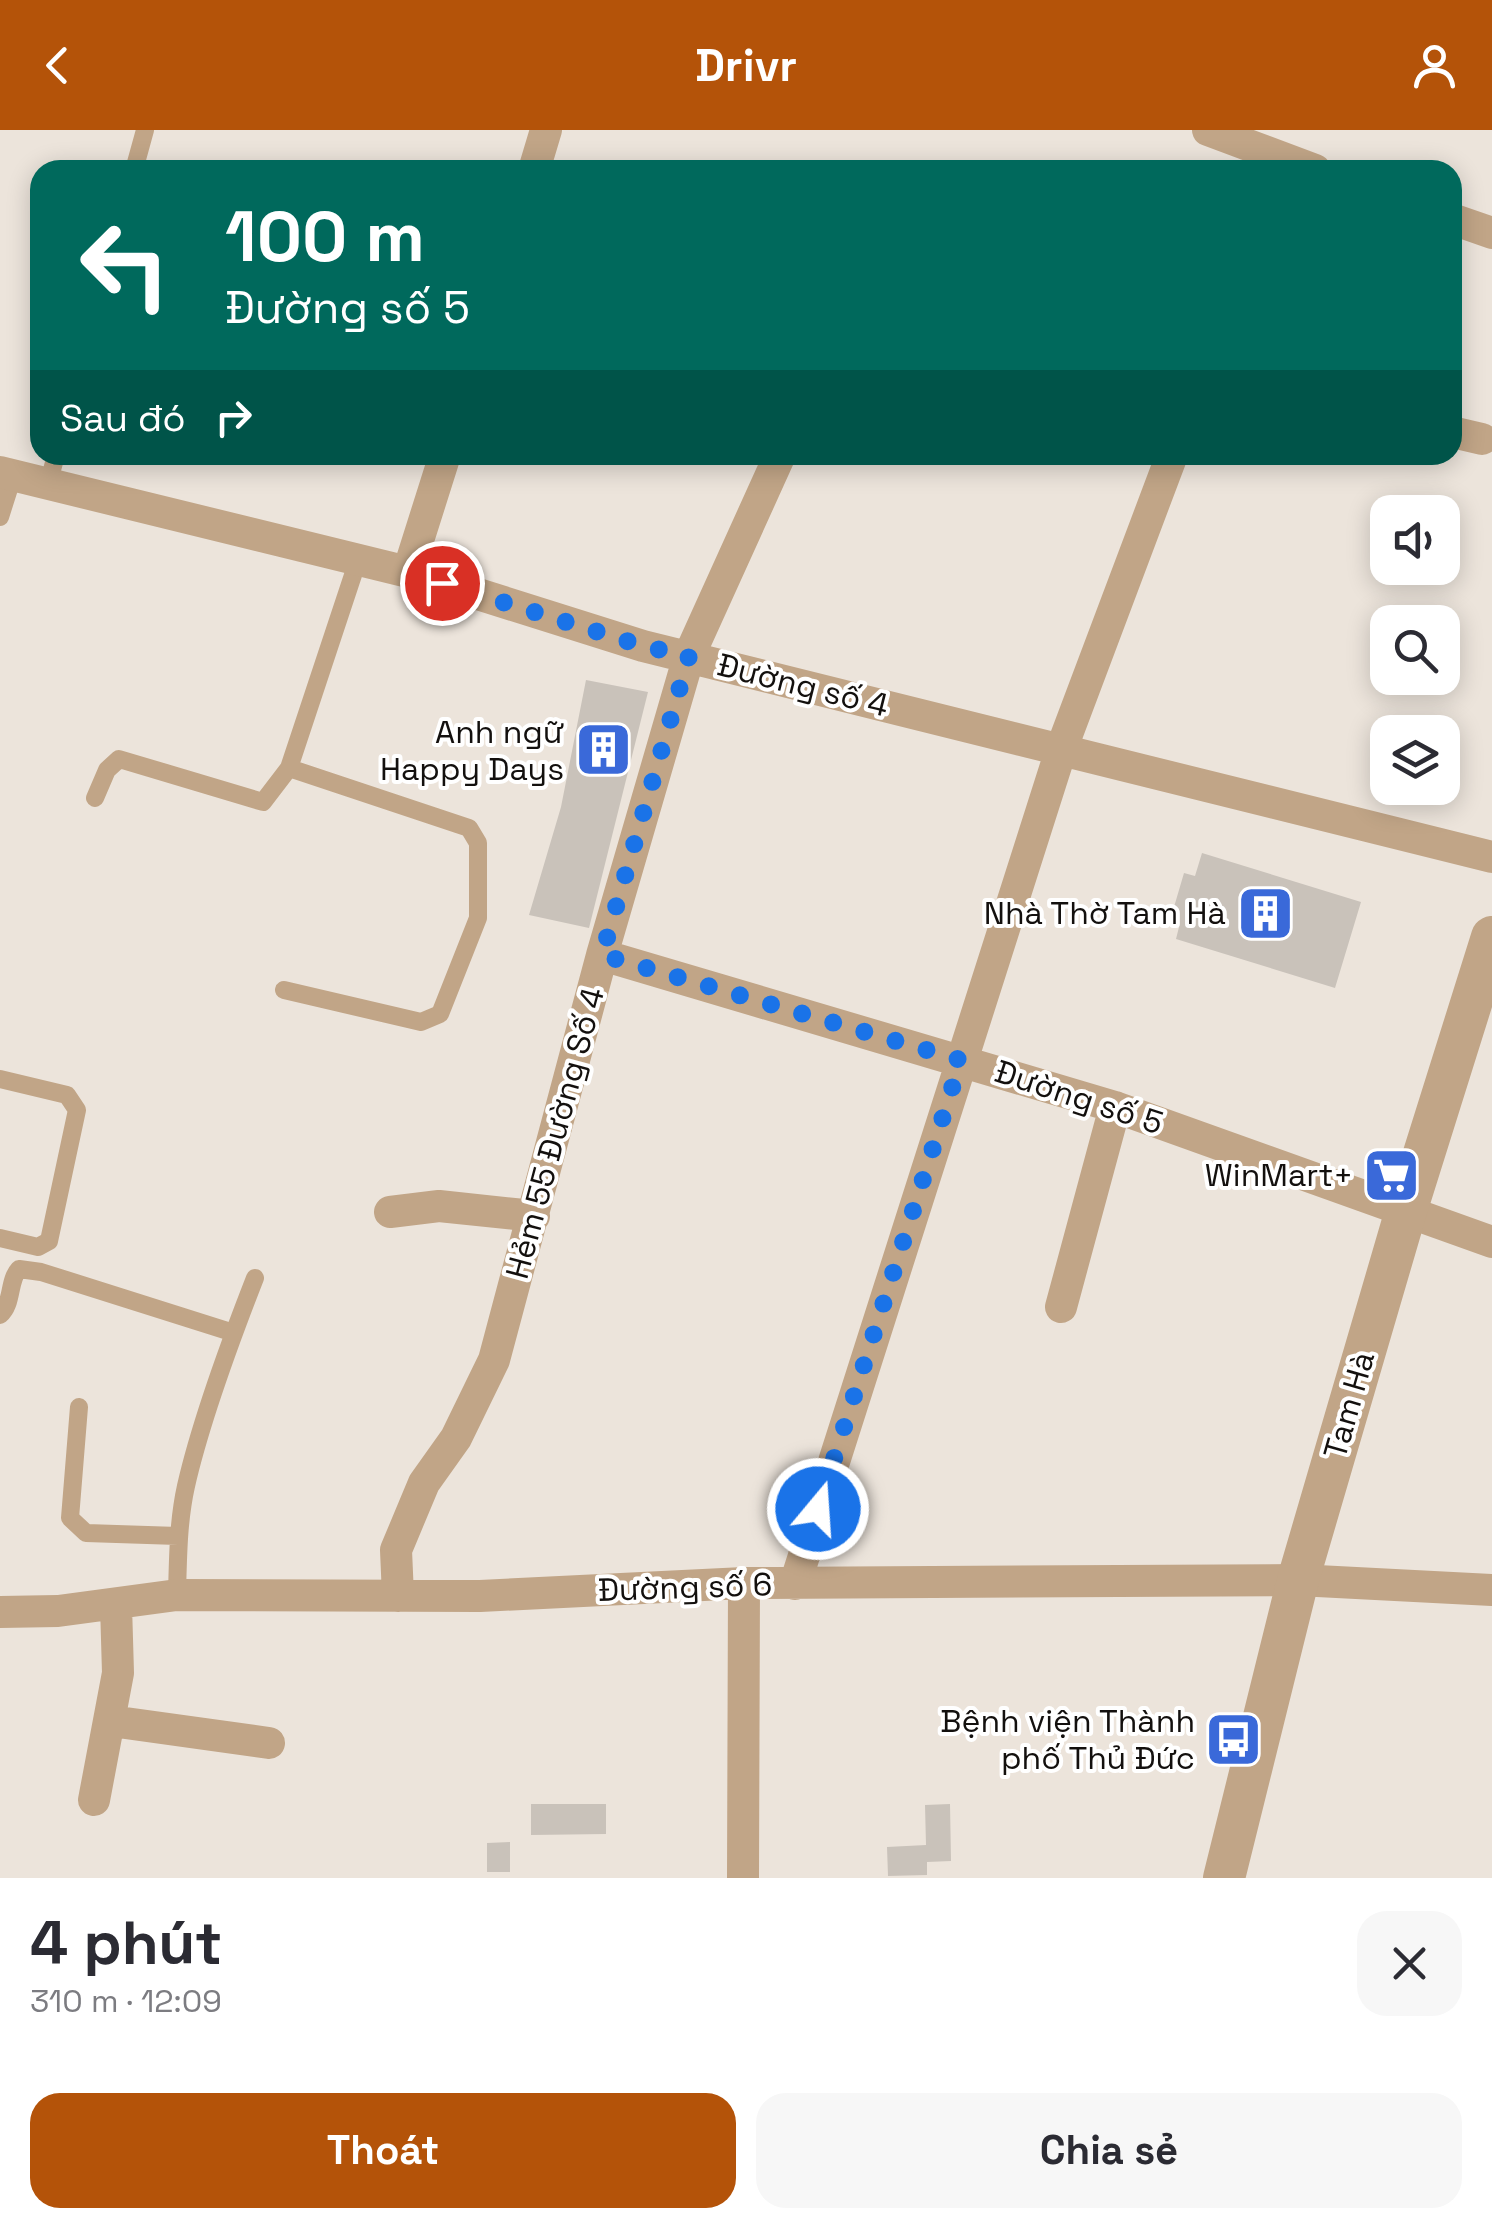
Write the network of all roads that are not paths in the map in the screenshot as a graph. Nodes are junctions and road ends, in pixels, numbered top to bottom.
1 (145, 130) edge
2 (546, 130) edge
3 (1208, 130) edge
4 (137, 160) edge
5 (537, 160) edge
6 (1279, 160) edge
7 (1462, 222) edge
8 (1492, 232) edge
9 (441, 465) edge
10 (775, 465) edge
11 (1168, 465) edge
12 (52, 470) edge
13 (6, 474) edge
14 (0, 517) edge
15 (358, 560) junction
16 (408, 572) junction
17 (689, 656) junction
18 (1061, 750) junction
19 (289, 768) junction
20 (95, 798) dead end
21 (1492, 857) edge
22 (1492, 936) edge
23 (602, 955) junction
24 (284, 990) dead end
25 (961, 1060) junction
26 (0, 1078) edge
27 (1115, 1107) junction
28 (1406, 1211) junction
29 (390, 1212) dead end
30 (534, 1216) junction
31 (0, 1238) edge
32 (1492, 1242) edge
33 (254, 1278) dead end
34 (1060, 1307) dead end
35 (0, 1315) edge
36 (234, 1333) junction
37 (80, 1407) dead end
38 (178, 1536) junction
39 (1298, 1580) junction
40 (744, 1584) junction
41 (795, 1584) junction
42 (1492, 1590) edge
43 (177, 1595) junction
44 (398, 1596) junction
45 (116, 1605) junction
46 (0, 1612) edge
47 (111, 1721) junction
48 (269, 1744) dead end
49 (94, 1800) dead end
50 (742, 1878) edge
51 (1224, 1878) edge

1 - 4 lane
2 - 5 street
3 - 6 street
7 - 8 street
9 - 16 street
10 - 17 street, Hẻm 55 Đường Số 4
11 - 18 street
12 - 13 street, Đường số 4
12 - 15 street, Đường số 4
13 - 14 lane
15 - 16 street, Đường số 4
15 - 19 lane
16 - 17 street, Đường số 4
17 - 18 street, Đường số 4
17 - 23 street, Hẻm 55 Đường Số 4
18 - 21 street, Đường số 4
18 - 25 street
19 - 20 lane
19 - 24 lane
22 - 28 street, Tam Hà
23 - 25 street, Đường số 5
23 - 30 street, Hẻm 55 Đường Số 4
25 - 27 street, Đường số 5
25 - 41 street
26 - 31 lane
27 - 28 street, Đường số 5
27 - 34 street
28 - 32 street, Đường số 5
28 - 39 street, Tam Hà
29 - 30 street
30 - 44 street, Hẻm 55 Đường Số 4
33 - 36 lane
35 - 36 lane
36 - 38 lane
37 - 38 lane
38 - 43 lane
39 - 41 street, Đường số 6
39 - 42 street, Đường số 6
39 - 51 street, Tam Hà
40 - 41 street, Đường số 6
40 - 44 street, Đường số 6
40 - 50 street
43 - 44 street, Đường số 6
43 - 45 street, Đường số 6
45 - 46 street, Đường số 6
45 - 47 street
47 - 48 street
47 - 49 street

